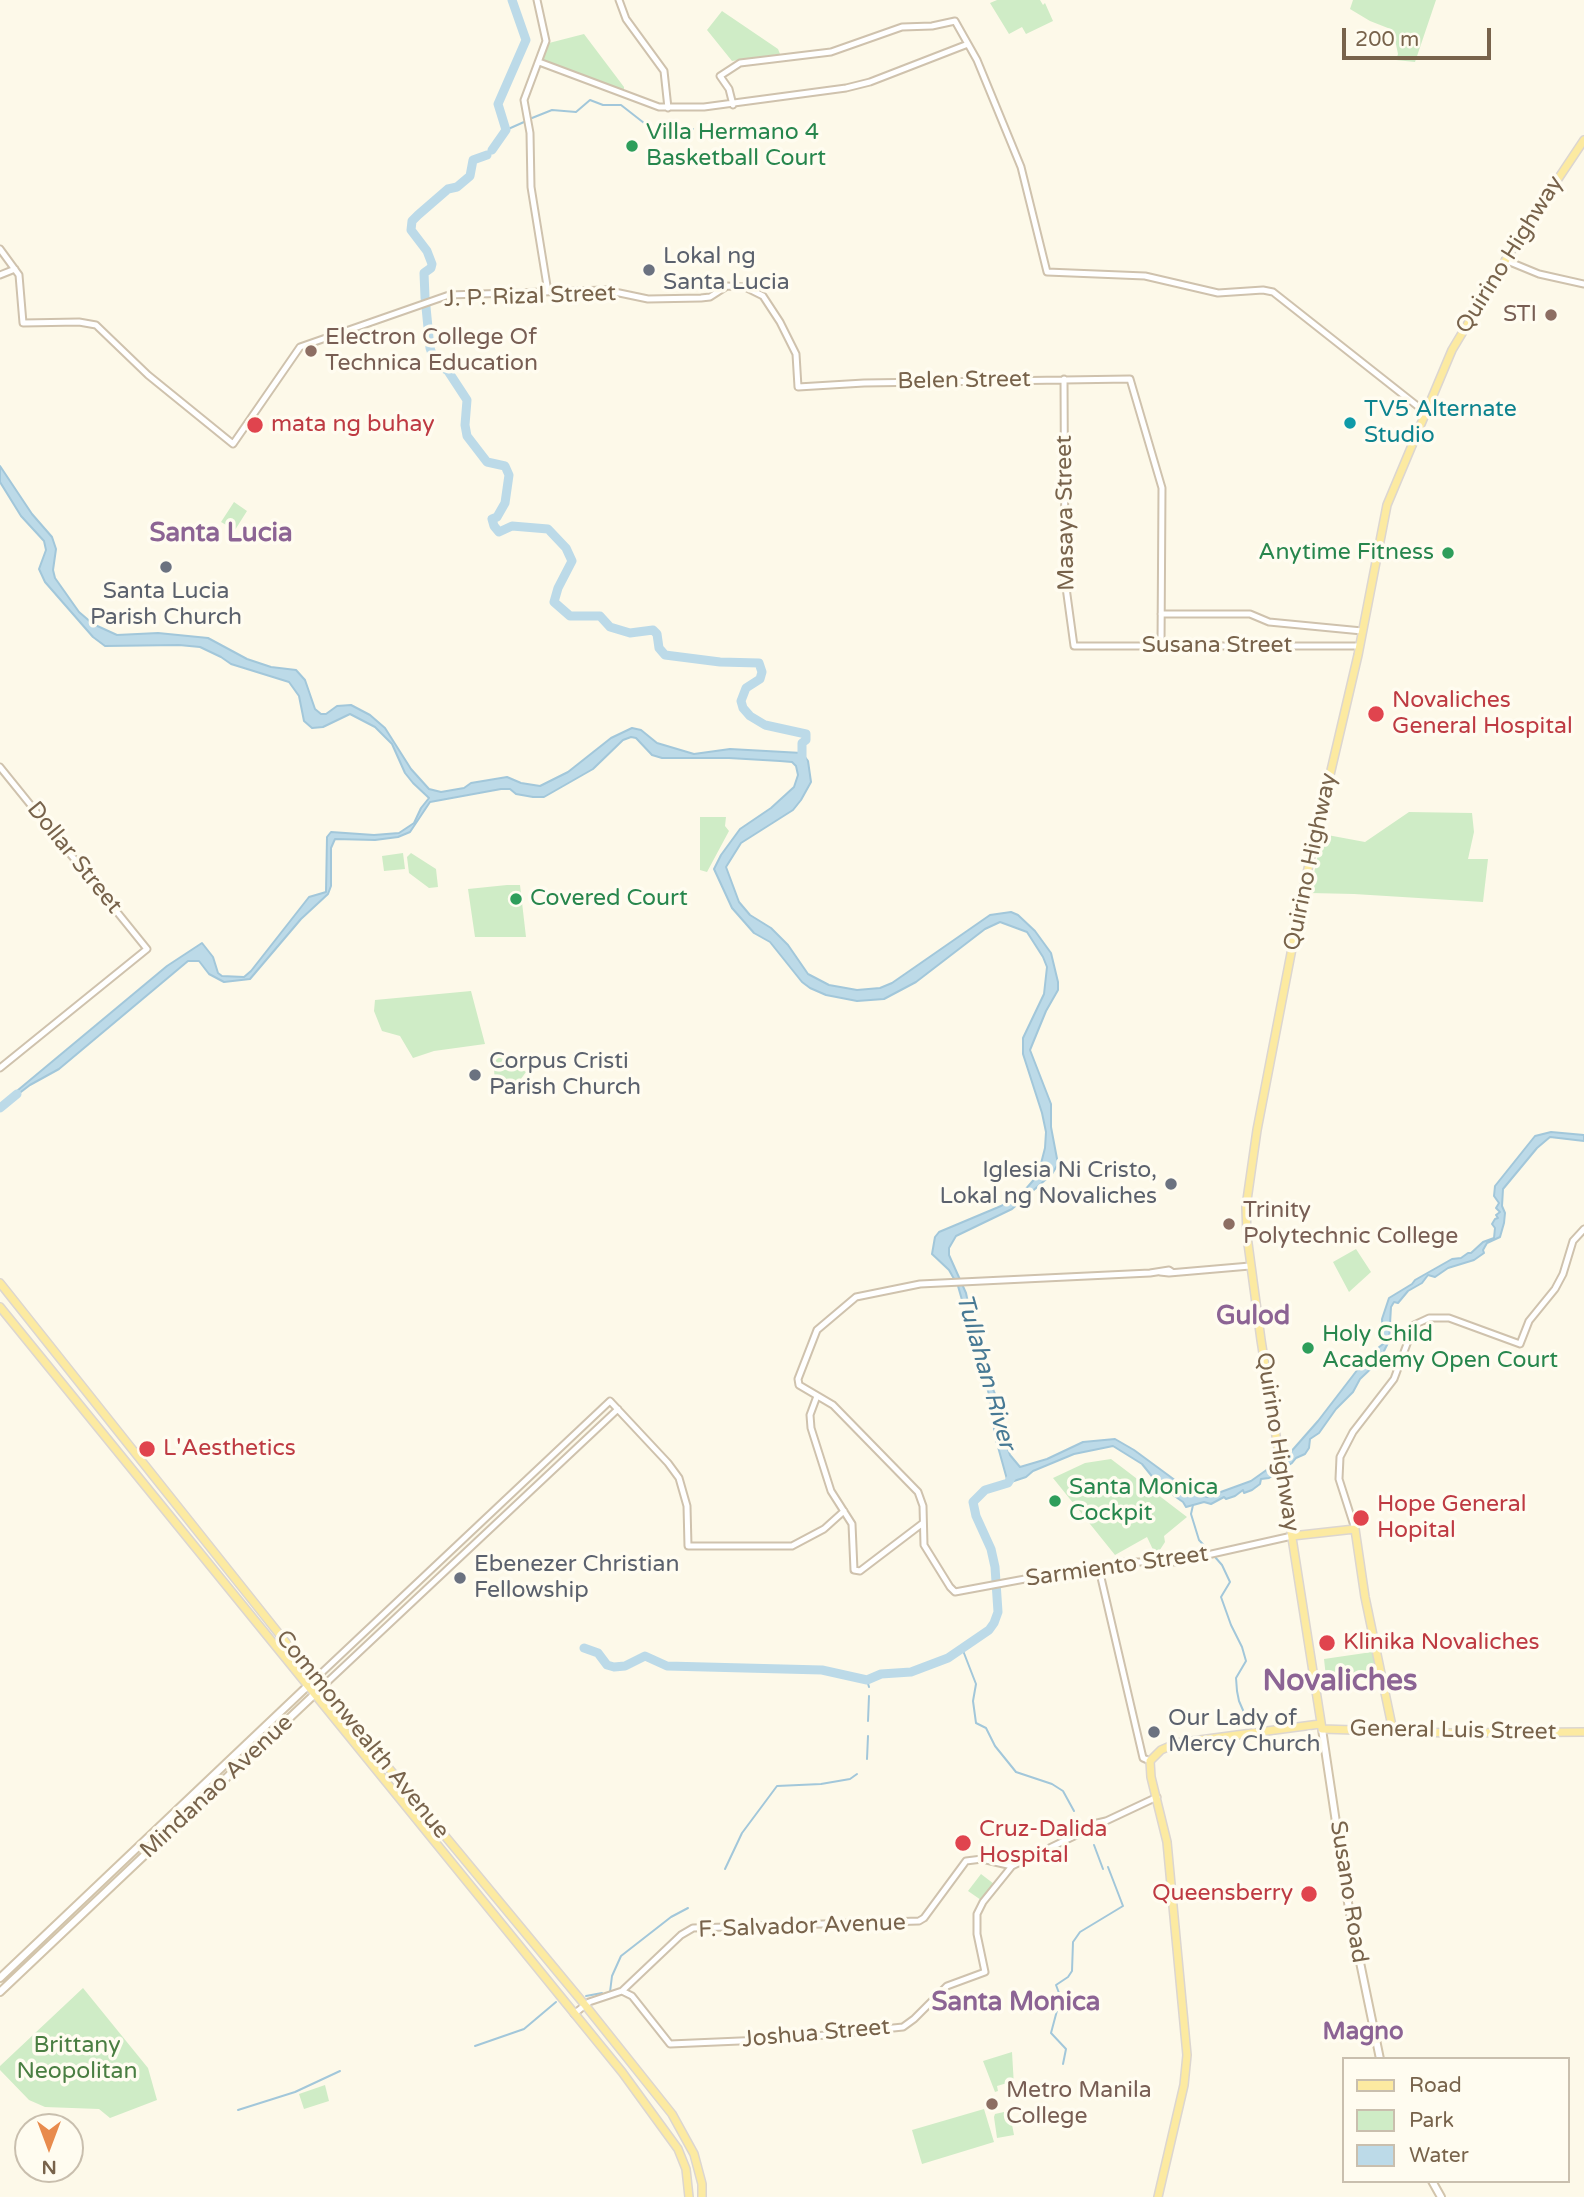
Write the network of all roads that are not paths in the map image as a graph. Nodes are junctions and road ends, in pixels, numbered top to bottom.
1 (537, 0) edge
2 (619, 0) edge
3 (968, 44) junction
4 (539, 62) junction
5 (733, 104) junction
6 (668, 108) junction
7 (1584, 140) edge
8 (0, 248) edge
9 (1505, 260) junction
10 (16, 269) junction
11 (0, 275) edge
12 (1584, 284) edge
13 (548, 292) junction
14 (1064, 379) junction
15 (798, 387) joint
16 (1425, 412) junction
17 (1161, 614) junction
18 (1362, 631) junction
19 (1074, 646) joint
20 (1161, 646) junction
21 (1359, 646) junction
22 (0, 767) edge
23 (0, 1068) edge
24 (1584, 1229) edge
25 (1250, 1266) junction
26 (0, 1283) edge
27 (0, 1307) edge
28 (817, 1396) junction
29 (618, 1409) junction
30 (595, 1416) junction
31 (603, 1424) junction
32 (584, 1426) junction
33 (592, 1433) junction
34 (844, 1511) junction
35 (923, 1523) junction
36 (1355, 1529) junction
37 (1292, 1536) junction
38 (1098, 1570) junction
39 (315, 1679) junction
40 (308, 1686) junction
41 (322, 1687) junction
42 (315, 1694) junction
43 (269, 1723) junction
44 (1321, 1727) junction
45 (1393, 1731) junction
46 (275, 1732) junction
47 (1584, 1732) edge
48 (1146, 1759) junction
49 (1157, 1797) junction
50 (1012, 1866) junction
51 (482, 1881) junction
52 (472, 1888) junction
53 (558, 1972) junction
54 (0, 1978) edge
55 (548, 1981) junction
56 (622, 1991) junction
57 (0, 1992) edge
58 (585, 2005) junction
59 (575, 2014) junction
60 (1380, 2057) edge
61 (689, 2197) edge
62 (702, 2197) edge
63 (1158, 2197) edge

1 - 4 street
2 - 6 street
3 - 5 street
3 - 5 street
3 - 16 street
4 - 6 street
4 - 13 street
5 - 6 street
7 - 9 main road, Quirino Highway
8 - 10 street
9 - 12 street
9 - 16 main road, Quirino Highway
10 - 11 street
10 - 13 street, J. P. Rizal Street
13 - 15 street, J. P. Rizal Street
14 - 15 street, Belen Street
14 - 17 street, Belen Street
14 - 19 street, Masaya Street
16 - 18 main road, Quirino Highway
17 - 18 street
17 - 20 street
18 - 21 main road, Quirino Highway
19 - 20 street, Susana Street
20 - 21 street, Susana Street
21 - 25 main road, Quirino Highway
22 - 23 street, Dollar Street
24 - 36 street
25 - 28 street
25 - 37 main road, Quirino Highway
26 - 39 main road, Commonwealth Avenue
27 - 40 main road, Commonwealth Avenue
28 - 34 street
28 - 35 street
29 - 30 street, Mindanao Avenue
29 - 31 street, Mindanao Avenue
29 - 34 street
30 - 31 street
30 - 32 street, Mindanao Avenue
31 - 33 street, Mindanao Avenue
32 - 33 street
32 - 39 street, Mindanao Avenue
33 - 41 street, Mindanao Avenue
34 - 35 street
35 - 38 street, Sarmiento Street
36 - 37 main road, Sarmiento Street
36 - 45 main road
37 - 38 street, Sarmiento Street
37 - 44 main road, Quirino Highway
38 - 48 street
39 - 40 main road, Mindanao Avenue
39 - 41 main road, Commonwealth Avenue
40 - 42 main road, Commonwealth Avenue
40 - 43 main road, Mindanao Avenue
41 - 42 main road, Mindanao Avenue
41 - 51 main road, Commonwealth Avenue
42 - 46 main road, Mindanao Avenue
42 - 52 main road, Commonwealth Avenue
43 - 46 main road
43 - 54 main road, Mindanao Avenue
44 - 45 main road, General Luis Street
44 - 48 main road
44 - 60 main road, Susano Road
45 - 47 main road, General Luis Street
46 - 57 main road, Mindanao Avenue
48 - 49 main road
49 - 50 street
49 - 63 main road
50 - 56 street, F. Salvador Avenue
50 - 56 street, Joshua Street
51 - 52 main road
51 - 53 main road, Commonwealth Avenue
52 - 55 main road, Commonwealth Avenue
53 - 55 main road
53 - 58 main road, Commonwealth Avenue
55 - 59 main road, Commonwealth Avenue
56 - 58 street
58 - 59 street
58 - 62 main road, Commonwealth Avenue
59 - 61 main road, Commonwealth Avenue

